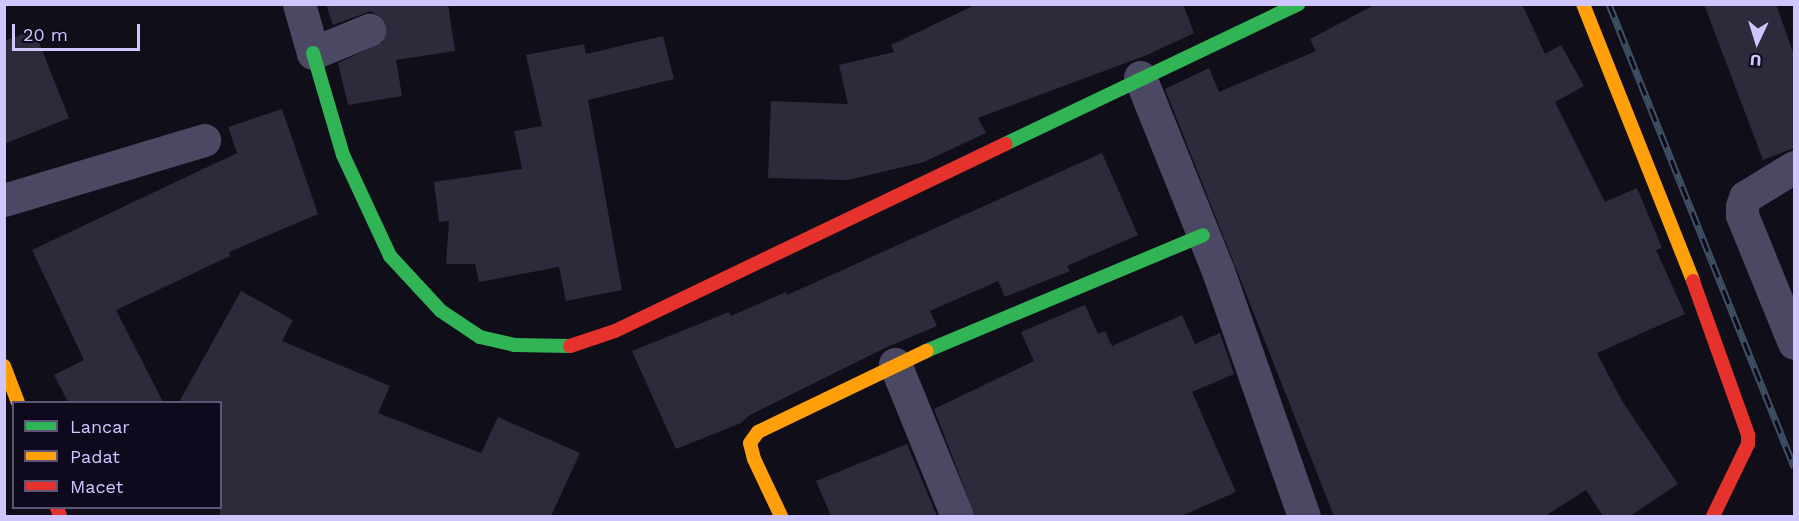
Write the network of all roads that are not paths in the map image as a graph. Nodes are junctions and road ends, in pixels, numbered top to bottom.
1 (299, 4) edge
2 (1298, 4) edge
3 (1583, 4) edge
4 (369, 30) dead end
5 (313, 53) junction
6 (1140, 77) junction
7 (204, 140) dead end
8 (1794, 167) edge
9 (4, 200) edge
10 (1203, 235) junction
11 (1794, 343) edge
12 (895, 364) junction
13 (4, 366) edge
14 (18, 401) edge
15 (781, 516) edge
16 (957, 516) edge
17 (1304, 516) edge
18 (1713, 516) edge

1 - 5 street
2 - 6 street
3 - 18 street
4 - 5 street
5 - 6 street
6 - 10 street
7 - 9 street
8 - 11 street
10 - 12 street
10 - 17 street
12 - 15 street
12 - 16 street
13 - 14 street

